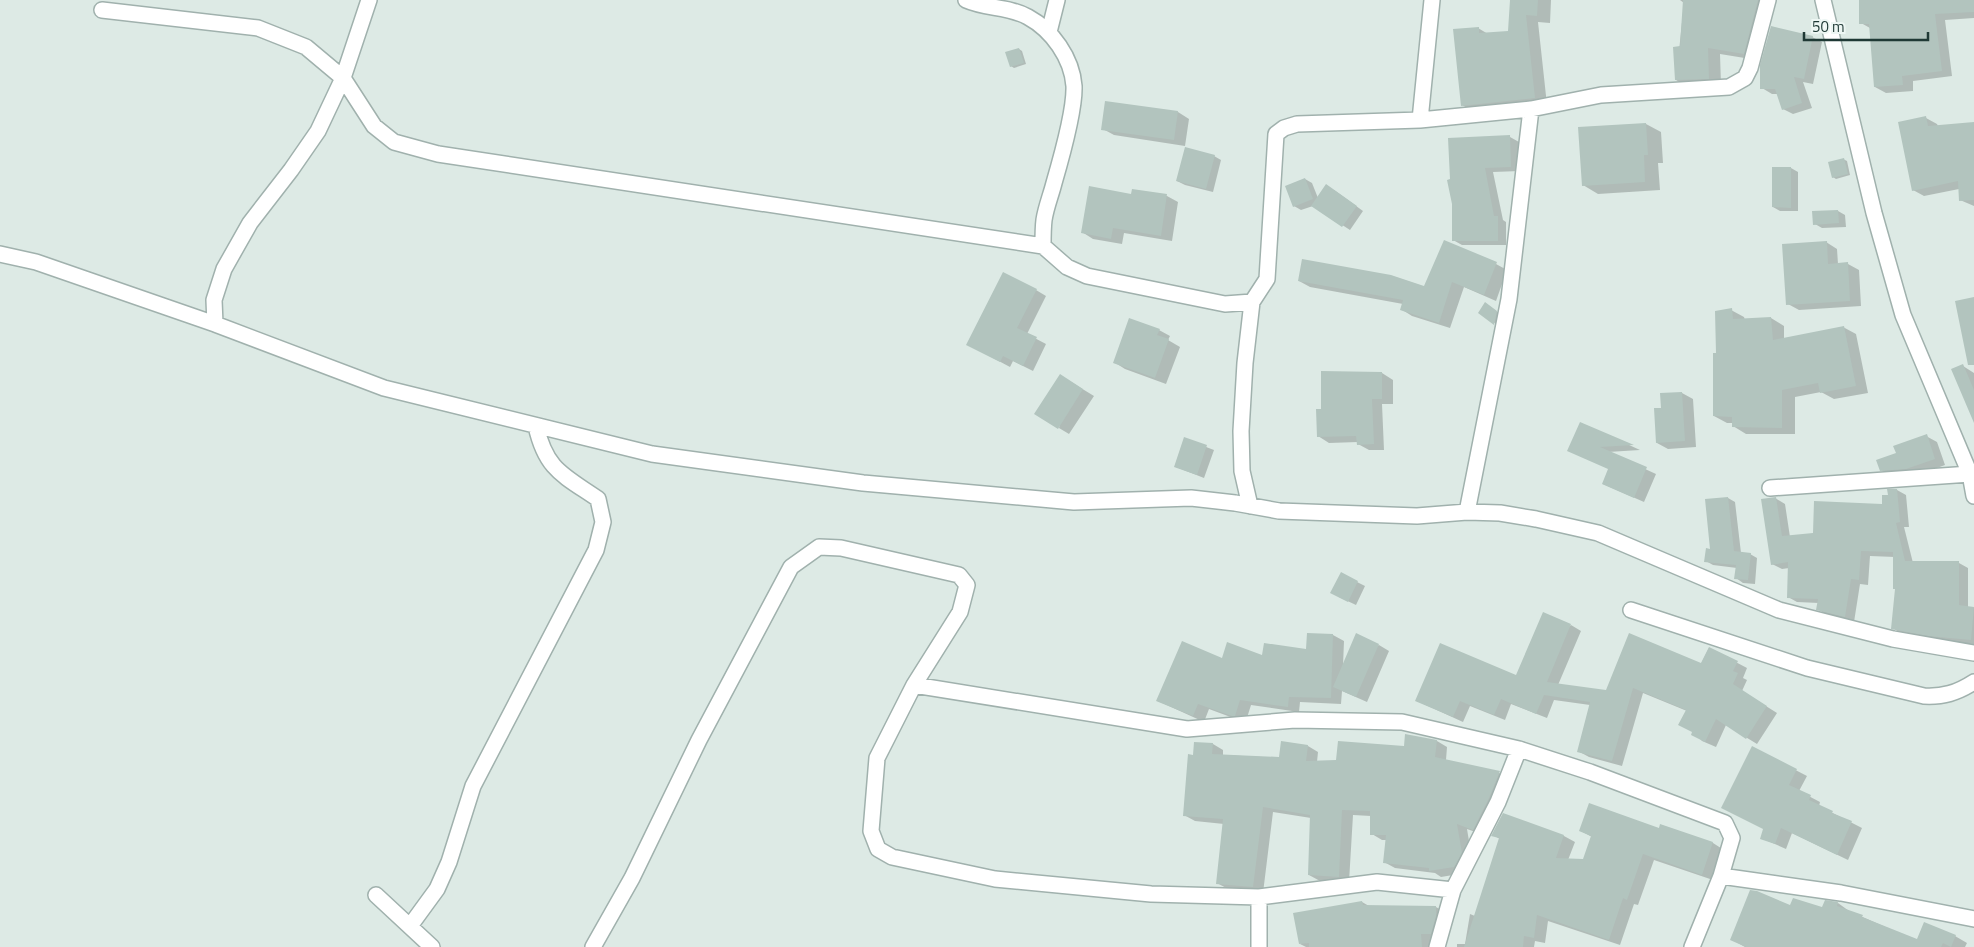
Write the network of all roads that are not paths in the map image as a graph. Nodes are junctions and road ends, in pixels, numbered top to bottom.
1 (370, 0) edge
2 (966, 0) edge
3 (1057, 0) edge
4 (1432, 0) edge
5 (1768, 0) edge
6 (1823, 0) edge
7 (102, 10) dead end
8 (1049, 32) junction
9 (343, 78) junction
10 (1530, 109) junction
11 (1420, 120) junction
12 (1043, 246) junction
13 (0, 254) edge
14 (1252, 302) junction
15 (215, 324) junction
16 (536, 426) junction
17 (1970, 474) junction
18 (1770, 488) dead end
19 (1974, 496) edge
20 (1250, 506) junction
21 (1467, 512) junction
22 (1631, 610) dead end
23 (1974, 652) edge
24 (1974, 682) edge
25 (914, 685) junction
26 (1519, 749) junction
27 (1721, 876) junction
28 (1453, 890) junction
29 (376, 895) dead end
30 (1259, 897) junction
31 (1974, 919) edge
32 (410, 926) junction
33 (432, 947) edge
34 (593, 947) edge
35 (1259, 947) edge
36 (1437, 947) edge
37 (1692, 947) edge

1 - 9 street
2 - 8 street
3 - 8 street
4 - 11 street
5 - 10 street
6 - 17 street
7 - 9 street
8 - 12 street
9 - 12 street
9 - 15 street
10 - 11 street
10 - 21 street
11 - 14 street
12 - 14 street
13 - 15 street
14 - 20 street
15 - 16 street
16 - 20 street
16 - 32 street
17 - 18 street
17 - 19 street
20 - 21 street
21 - 23 street
22 - 24 street
25 - 26 street
25 - 30 street
25 - 34 street
26 - 27 street
26 - 28 street
27 - 31 street
27 - 37 street
28 - 30 street
28 - 36 street
29 - 32 street
30 - 35 street
32 - 33 street

